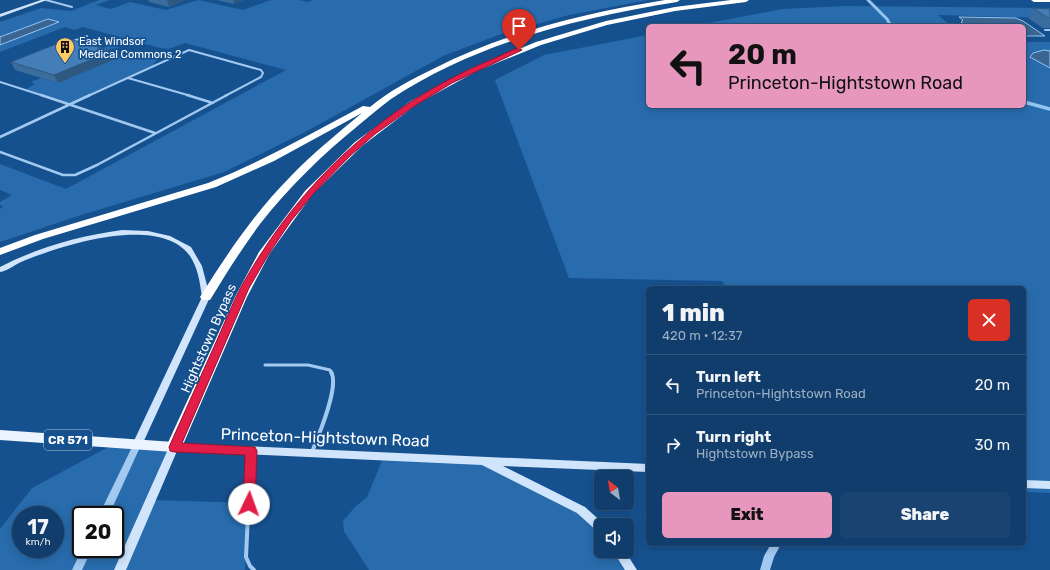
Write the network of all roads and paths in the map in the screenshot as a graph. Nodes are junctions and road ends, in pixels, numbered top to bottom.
1 (45, 0) edge
2 (677, 0) edge
3 (746, 0) edge
4 (1034, 0) edge
5 (1050, 0) edge
6 (72, 7) dead end
7 (0, 16) edge
8 (1045, 30) dead end
9 (1050, 30) edge
10 (87, 36) dead end
11 (65, 45) edge
12 (149, 53) dead end
13 (170, 59) junction
14 (128, 78) junction
15 (0, 82) edge
16 (389, 96) junction
17 (213, 103) junction
18 (70, 105) junction
19 (155, 134) junction
20 (0, 137) edge
21 (0, 152) edge
22 (0, 252) edge
23 (0, 270) edge
24 (206, 297) junction
25 (265, 365) dead end
26 (0, 435) edge
27 (137, 445) junction
28 (174, 447) junction
29 (251, 451) junction
30 (311, 453) junction
31 (484, 461) junction
32 (646, 468) edge
33 (1026, 484) edge
34 (1050, 485) edge
35 (108, 506) edge
36 (594, 522) edge
37 (775, 546) edge
38 (83, 558) edge
39 (624, 558) edge
40 (77, 570) edge
41 (120, 570) edge
42 (254, 570) edge
43 (631, 570) edge
44 (765, 570) edge

1 - 6 lane
1 - 7 main road
2 - 16 highway, Hightstown Bypass
3 - 28 highway, Hightstown Bypass
4 - 5 highway
8 - 9 lane
10 - 11 lane
12 - 13 lane
13 - 14 lane
13 - 17 lane
14 - 17 lane
14 - 18 lane
15 - 18 lane
16 - 22 highway
16 - 24 highway, Hightstown Bypass
17 - 19 lane
18 - 19 lane
18 - 20 lane
19 - 21 lane
23 - 24 main road
24 - 27 main road, Hightstown Bypass
25 - 30 lane
26 - 27 main road, Princeton-Hightstown Road / CR 571
27 - 28 main road, Princeton-Hightstown Road / CR 571
27 - 35 street
28 - 29 main road, Princeton-Hightstown Road / CR 571
28 - 41 main road
29 - 30 main road, Princeton-Hightstown Road / CR 571
29 - 42 lane
30 - 31 main road, Princeton-Hightstown Road / CR 571
31 - 32 main road, Princeton-Hightstown Road / CR 571
31 - 36 main road
33 - 34 main road
37 - 44 street
38 - 40 street
39 - 43 main road

